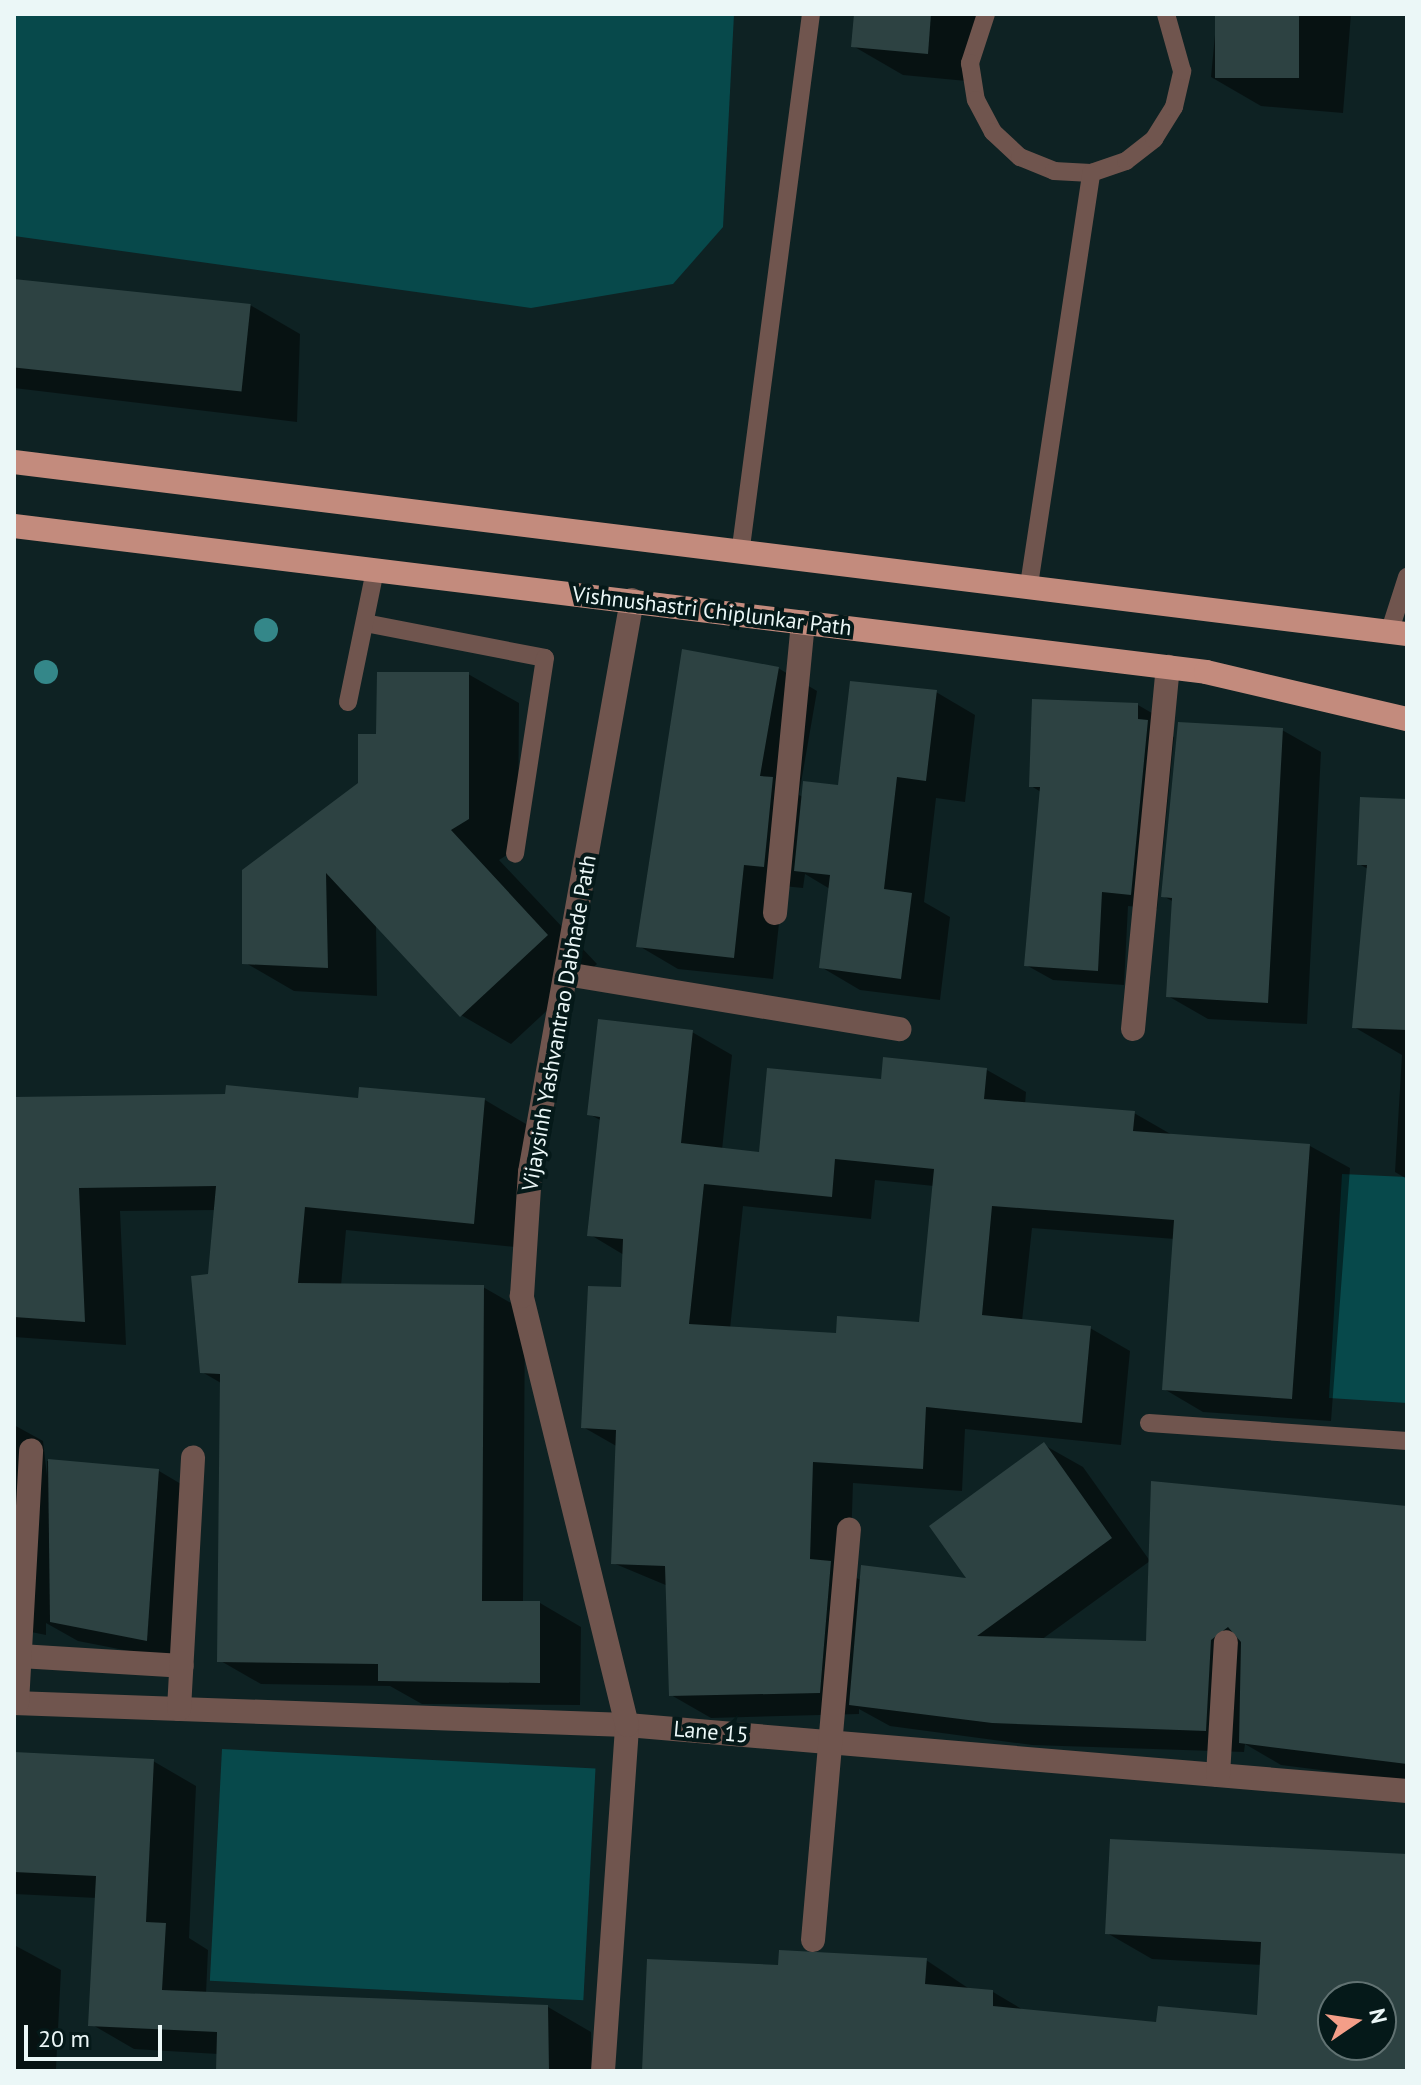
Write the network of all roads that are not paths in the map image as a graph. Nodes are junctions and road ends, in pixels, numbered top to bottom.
1 (811, 14) edge
2 (986, 14) edge
3 (1166, 14) edge
4 (1091, 173) junction
5 (14, 462) edge
6 (14, 526) edge
7 (741, 547) junction
8 (375, 570) junction
9 (1407, 577) edge
10 (1029, 585) junction
11 (632, 600) junction
12 (803, 622) junction
13 (365, 623) junction
14 (1398, 632) edge
15 (1168, 667) junction
16 (348, 702) dead end
17 (1407, 719) edge
18 (515, 854) dead end
19 (775, 913) dead end
20 (566, 974) junction
21 (900, 1029) dead end
22 (1133, 1029) dead end
23 (1149, 1423) dead end
24 (1407, 1441) edge
25 (31, 1450) dead end
26 (193, 1457) dead end
27 (849, 1530) dead end
28 (1226, 1642) dead end
29 (20, 1656) junction
30 (182, 1666) junction
31 (16, 1703) edge
32 (179, 1709) junction
33 (627, 1725) junction
34 (827, 1742) junction
35 (1218, 1775) junction
36 (1407, 1791) edge
37 (813, 1940) dead end
38 (603, 2071) edge

1 - 7 lane
2 - 4 lane
3 - 4 lane
4 - 10 lane
5 - 7 main road
6 - 8 main road, Vishnushastri Chiplunkar Path
7 - 10 main road
8 - 11 main road, Vishnushastri Chiplunkar Path
8 - 13 lane
9 - 14 lane
10 - 14 main road
11 - 12 main road, Vishnushastri Chiplunkar Path
11 - 20 street, Vijaysinh Yashvantrao Dabhade Path
12 - 15 main road, Vishnushastri Chiplunkar Path
12 - 19 street
13 - 16 lane
13 - 18 lane
15 - 17 main road, Vishnushastri Chiplunkar Path
15 - 22 street
20 - 21 street
20 - 33 street, Vijaysinh Yashvantrao Dabhade Path
23 - 24 lane
25 - 29 street
26 - 30 street
27 - 34 street
28 - 35 street
29 - 30 street
29 - 31 street
30 - 32 street
31 - 32 street, Lane 15
32 - 33 street, Lane 15
33 - 34 street, Lane 15
33 - 38 street, Vijaysinh Yashvantrao Dabhade Path
34 - 35 street, Lane 15
34 - 37 street
35 - 36 street, Lane 15

